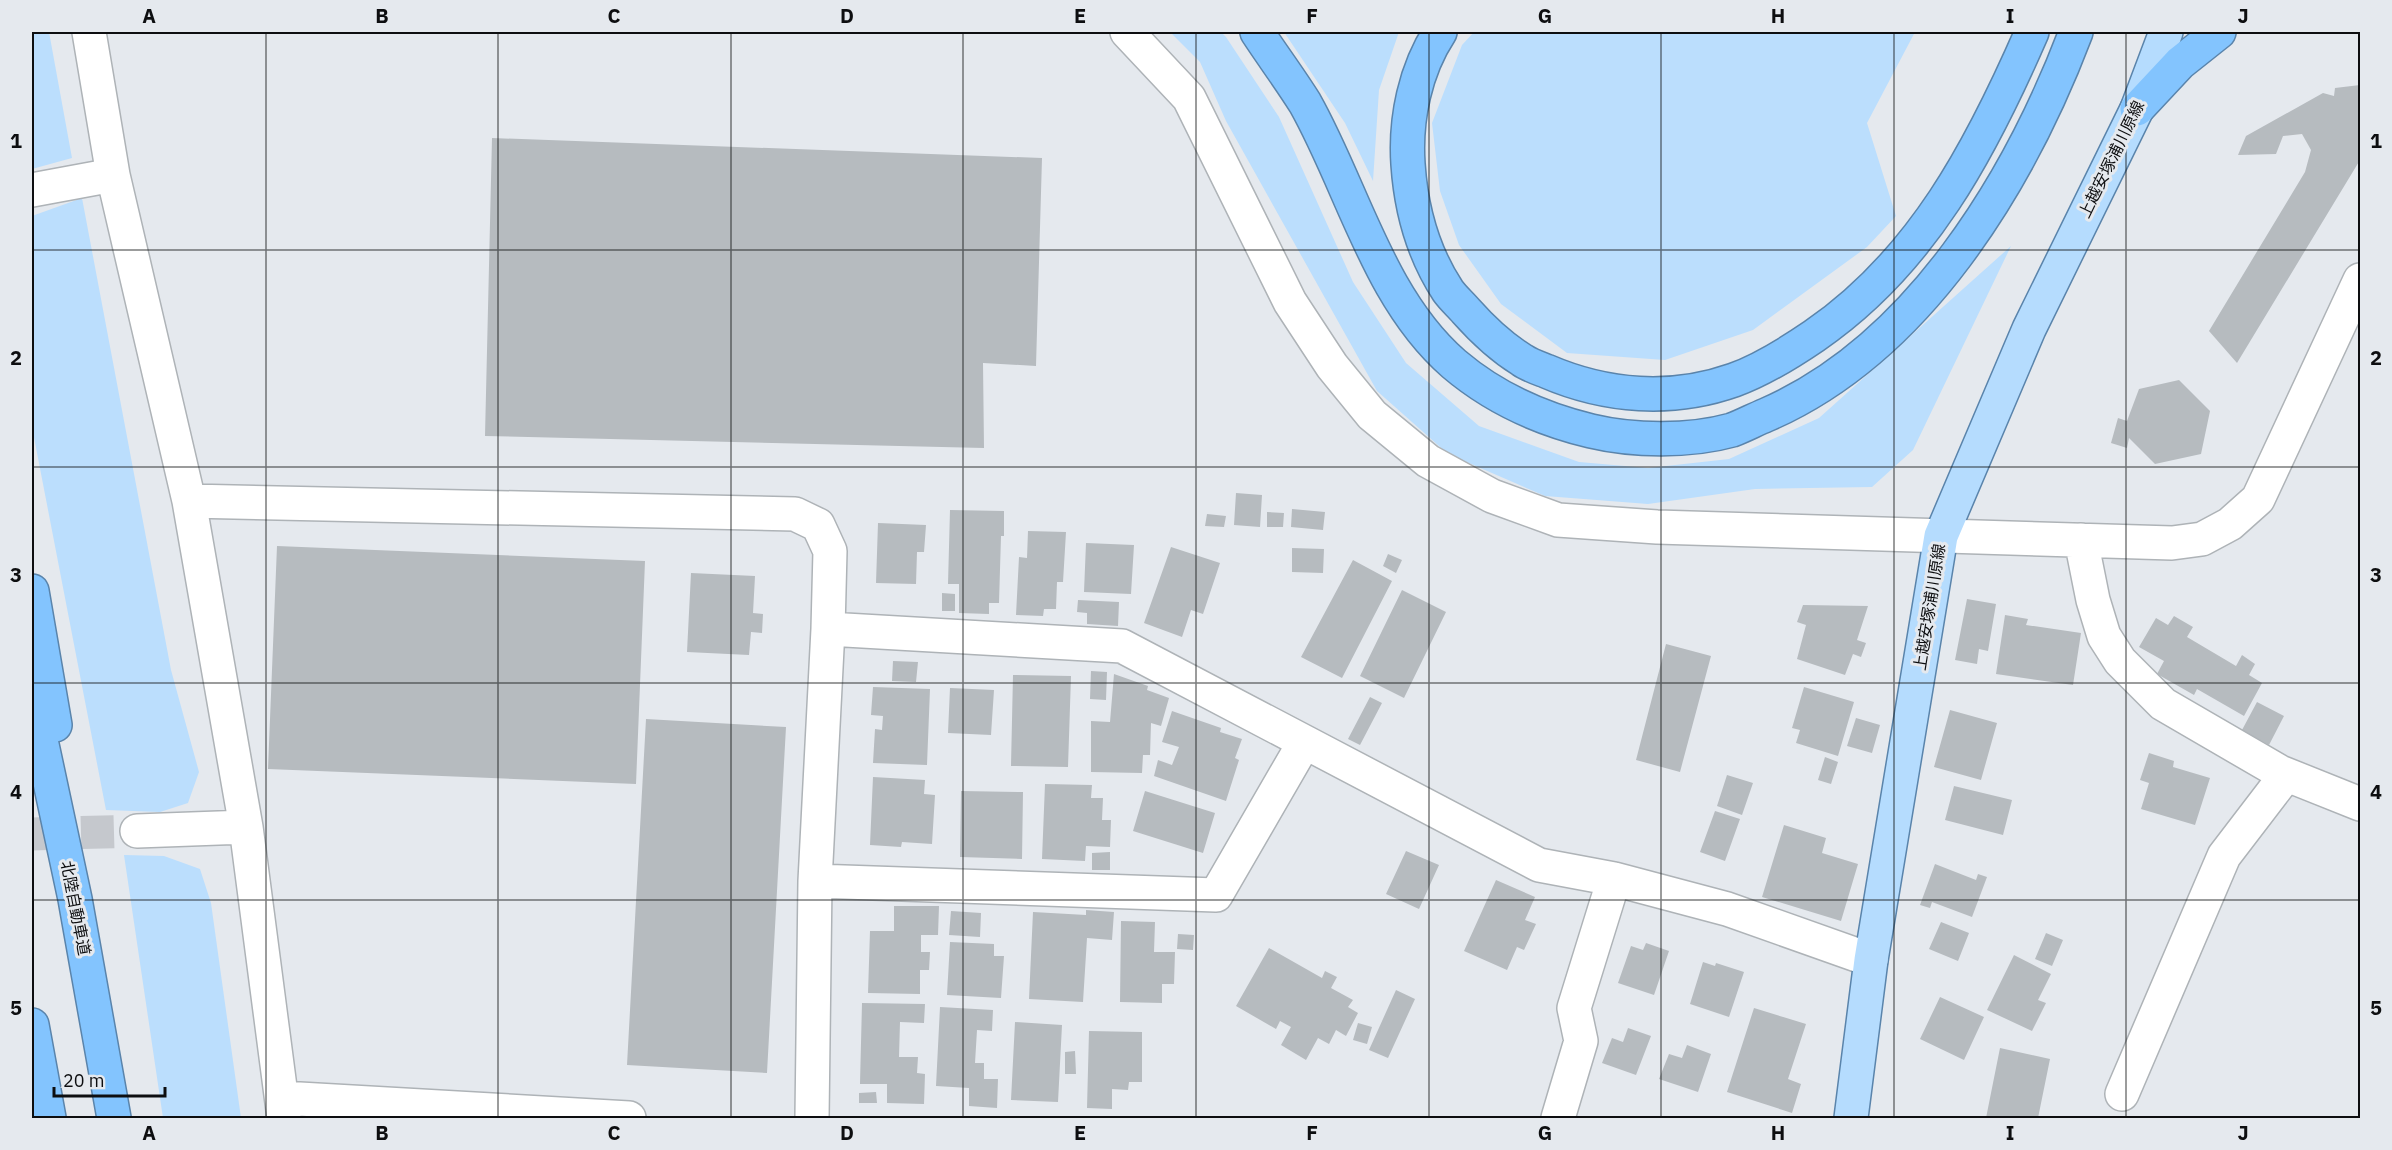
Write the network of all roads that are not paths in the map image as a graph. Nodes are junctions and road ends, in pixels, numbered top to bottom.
1 (89, 32) edge
2 (1127, 32) edge
3 (1257, 32) edge
4 (1440, 32) edge
5 (2032, 32) edge
6 (2076, 32) edge
7 (2166, 32) edge
8 (2219, 32) edge
9 (2137, 109) junction
10 (113, 175) junction
11 (32, 190) edge
12 (2361, 280) edge
13 (189, 501) junction
14 (1941, 536) junction
15 (2081, 540) junction
16 (32, 591) edge
17 (828, 629) junction
18 (32, 698) edge
19 (1304, 743) junction
20 (2286, 775) junction
21 (2361, 804) edge
22 (246, 827) junction
23 (136, 831) tunnel mouth
24 (1614, 879) junction
25 (815, 881) junction
26 (75, 899) junction
27 (1871, 960) junction
28 (32, 1025) edge
29 (2122, 1094) dead end
30 (283, 1108) edge
31 (49, 1119) edge
32 (114, 1119) edge
33 (629, 1119) edge
34 (812, 1119) edge
35 (1558, 1119) edge
36 (1851, 1119) edge

1 - 10 street
2 - 14 street
3 - 6 highway
4 - 5 highway
7 - 9 main road, 上越安塚浦川原線
8 - 9 highway
9 - 14 main road, 上越安塚浦川原線
10 - 11 street
10 - 13 street
12 - 15 street
13 - 17 street
13 - 22 street
14 - 15 street
14 - 27 main road, 上越安塚浦川原線
15 - 20 street
16 - 26 highway
17 - 19 street
17 - 25 street
18 - 26 highway, 北陸自動車道
19 - 24 street
19 - 25 street
20 - 21 street
20 - 29 street
22 - 23 street
22 - 30 street
24 - 27 street
24 - 35 street
25 - 34 street
26 - 32 highway, 北陸自動車道
27 - 36 main road, 上越安塚浦川原線
28 - 31 highway
30 - 33 street

